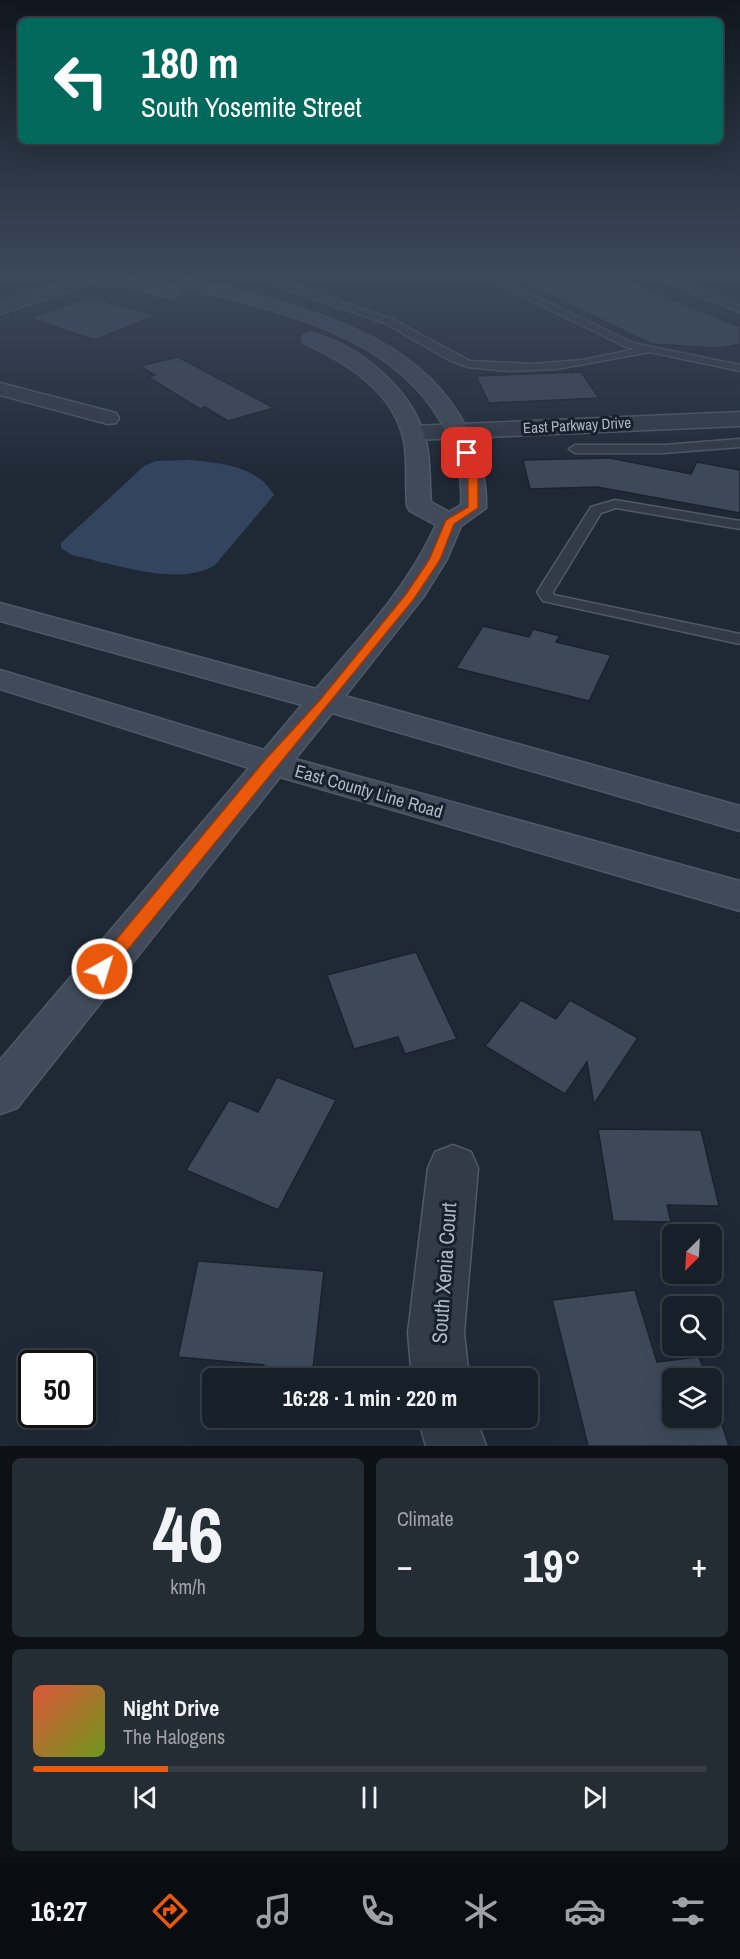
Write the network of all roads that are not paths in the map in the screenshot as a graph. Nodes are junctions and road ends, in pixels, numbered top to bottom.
1 (318, 342) edge
2 (367, 342) edge
3 (429, 342) edge
4 (625, 342) edge
5 (646, 350) junction
6 (740, 368) edge
7 (0, 389) edge
8 (108, 418) dead end
9 (740, 419) edge
10 (679, 420) junction
11 (460, 431) junction
12 (414, 433) junction
13 (740, 443) edge
14 (701, 445) junction
15 (575, 449) dead end
16 (450, 522) junction
17 (740, 525) edge
18 (0, 612) edge
19 (740, 639) edge
20 (0, 679) edge
21 (325, 703) junction
22 (270, 763) junction
23 (740, 819) edge
24 (740, 896) edge
25 (0, 1094) edge
26 (453, 1168) dead end
27 (439, 1368) edge
28 (450, 1428) edge
29 (456, 1446) edge

1 - 12 main road
2 - 11 main road
3 - 5 lane
4 - 5 lane
5 - 6 lane
7 - 8 street
9 - 10 street, East Parkway Drive
10 - 11 street, East Parkway Drive
10 - 14 lane
11 - 12 street, East Parkway Drive
11 - 16 main road
12 - 16 main road
13 - 14 lane
14 - 15 lane
16 - 21 main road
17 - 19 lane
18 - 21 main road
20 - 22 main road, East County Line Road
21 - 22 main road
21 - 23 main road
22 - 24 main road, East County Line Road
22 - 25 main road
26 - 27 street, South Xenia Court
28 - 29 street

